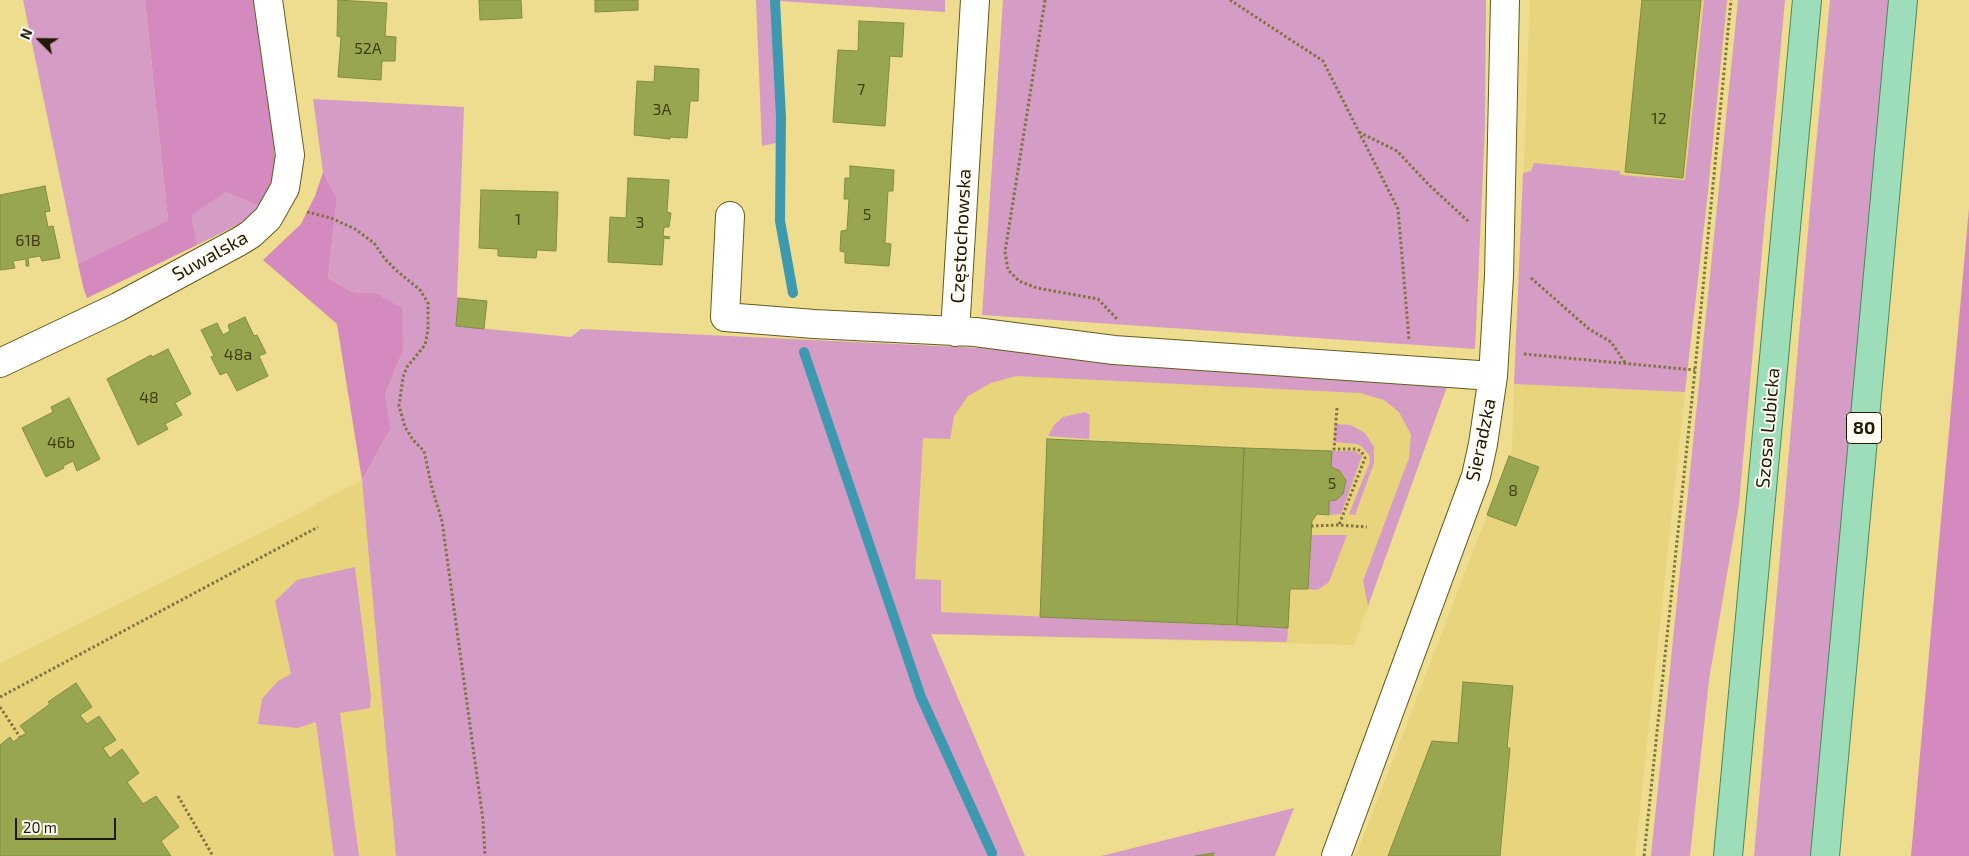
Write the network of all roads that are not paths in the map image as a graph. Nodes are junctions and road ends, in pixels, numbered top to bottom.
1 (268, 0) edge
2 (975, 0) edge
3 (1505, 0) edge
4 (1807, 0) edge
5 (1903, 0) edge
6 (730, 216) dead end
7 (955, 332) junction
8 (0, 363) edge
9 (1494, 364) junction
10 (1336, 856) edge
11 (1728, 856) edge
12 (1825, 856) edge

1 - 8 street, Suwalska
2 - 7 street, Częstochowska
3 - 9 street, Sieradzka
4 - 11 main road, Szosa Lubicka
5 - 12 main road, 80
6 - 7 street
7 - 9 street
9 - 10 street, Sieradzka

